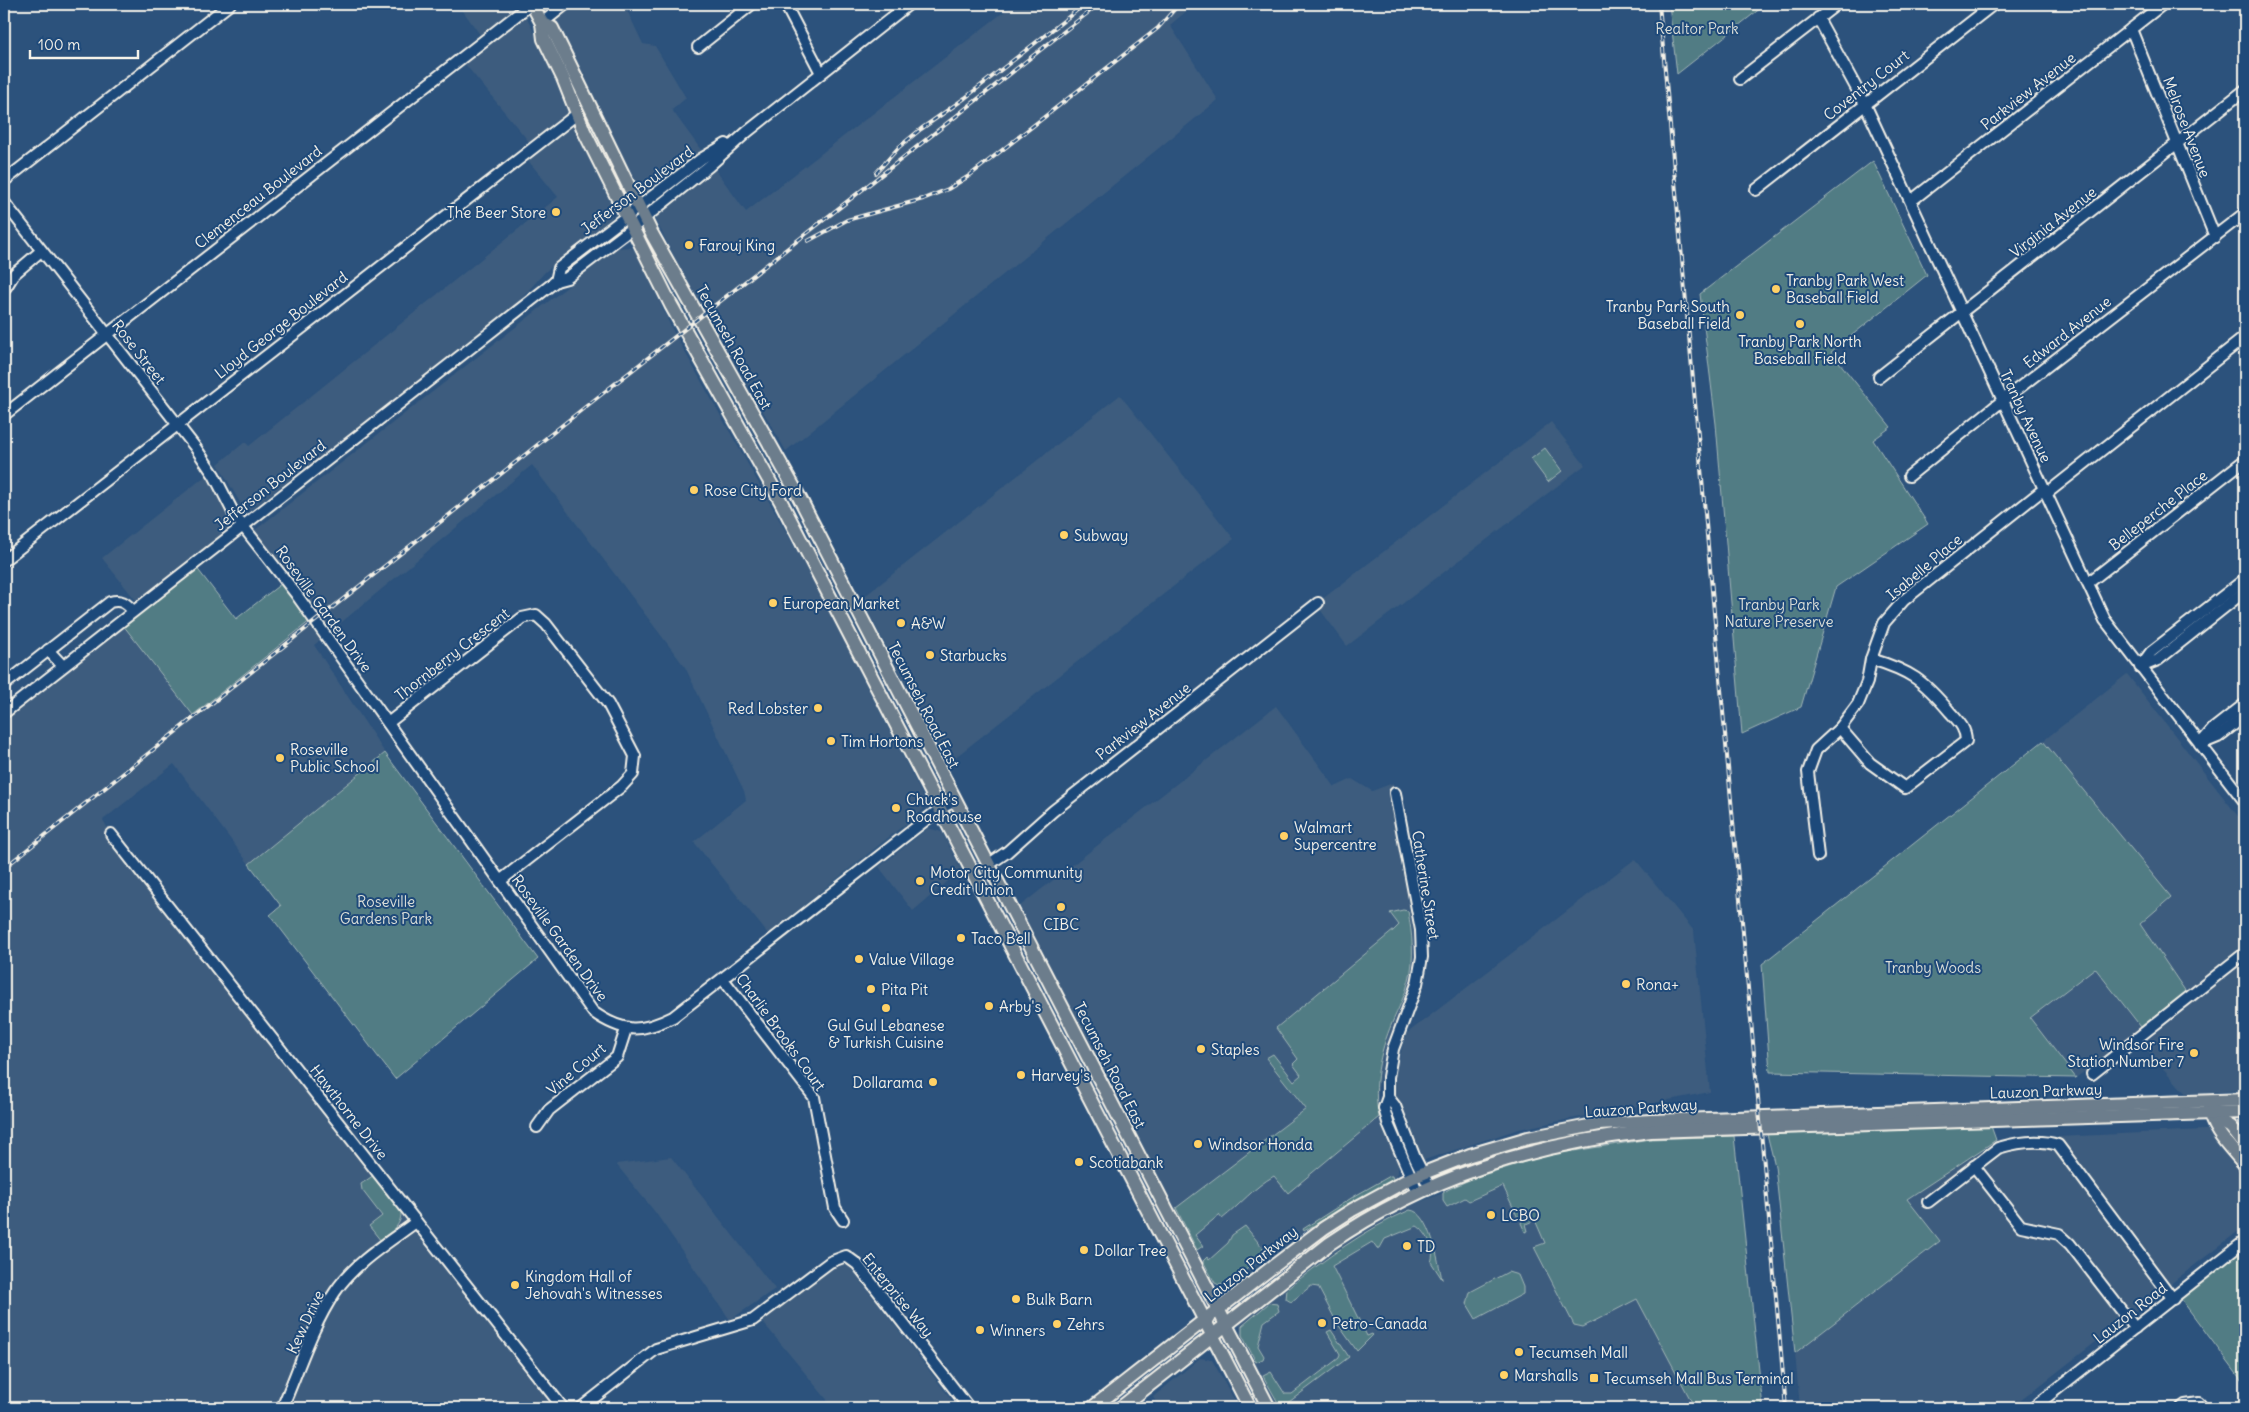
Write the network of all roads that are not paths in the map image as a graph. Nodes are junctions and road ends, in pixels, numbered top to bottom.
1 (230, 4) edge
2 (531, 4) edge
3 (566, 4) edge
4 (752, 4) edge
5 (785, 4) edge
6 (909, 4) edge
7 (1837, 4) edge
8 (1994, 4) edge
9 (2163, 4) edge
10 (1818, 18) junction
11 (542, 23) junction
12 (2131, 29) junction
13 (698, 47) dead end
14 (821, 73) junction
15 (1740, 79) dead end
16 (2245, 90) edge
17 (1865, 104) junction
18 (577, 114) junction
19 (2178, 142) junction
20 (4, 181) edge
21 (1756, 190) dead end
22 (1911, 201) junction
23 (4, 202) edge
24 (641, 212) junction
25 (2245, 213) edge
26 (626, 215) junction
27 (632, 228) junction
28 (2215, 237) junction
29 (41, 251) junction
30 (556, 282) junction
31 (6, 287) dead end
32 (1961, 313) junction
33 (106, 334) junction
34 (2245, 337) edge
35 (1879, 377) dead end
36 (2002, 401) junction
37 (4, 414) edge
38 (177, 424) junction
39 (2245, 460) edge
40 (1909, 476) dead end
41 (2045, 492) junction
42 (243, 525) junction
43 (4, 560) edge
44 (2245, 579) edge
45 (2088, 584) junction
46 (2245, 591) edge
47 (1318, 602) dead end
48 (133, 611) junction
49 (48, 650) junction
50 (1871, 659) junction
51 (63, 666) junction
52 (2140, 667) junction
53 (4, 685) edge
54 (2245, 704) edge
55 (4, 713) edge
56 (2245, 716) edge
57 (388, 723) junction
58 (1840, 728) junction
59 (2200, 744) junction
60 (1395, 793) dead end
61 (955, 801) junction
62 (2245, 802) edge
63 (941, 808) junction
64 (111, 834) dead end
65 (1818, 856) dead end
66 (988, 864) junction
67 (500, 881) junction
68 (2245, 953) edge
69 (723, 978) junction
70 (626, 1029) junction
71 (2092, 1074) dead end
72 (2245, 1100) edge
73 (2209, 1108) junction
74 (2245, 1112) edge
75 (537, 1127) dead end
76 (2245, 1145) edge
77 (2245, 1165) edge
78 (1974, 1166) junction
79 (1416, 1175) junction
80 (1430, 1188) junction
81 (1418, 1193) junction
82 (1928, 1202) dead end
83 (843, 1220) dead end
84 (416, 1222) junction
85 (2245, 1241) edge
86 (2173, 1299) junction
87 (1218, 1309) junction
88 (1204, 1321) junction
89 (1226, 1325) junction
90 (2135, 1328) junction
91 (1212, 1336) junction
92 (2201, 1406) edge
93 (282, 1408) edge
94 (563, 1408) edge
95 (581, 1408) edge
96 (969, 1408) edge
97 (1092, 1408) edge
98 (1120, 1408) edge
99 (1250, 1408) edge
100 (1270, 1408) edge
101 (2033, 1408) edge
102 (2181, 1408) edge

1 - 20 street
2 - 11 main road, Tecumseh Road East
2 - 33 street, Clemenceau Boulevard
3 - 11 street
4 - 13 street
5 - 14 street
6 - 14 street, Jefferson Boulevard
7 - 10 street
8 - 17 street, Coventry Court
9 - 12 street, Parkview Avenue
10 - 15 street
10 - 17 street, Tranby Avenue
11 - 18 main road, Tecumseh Road East
11 - 24 main road, Tecumseh Road East
12 - 19 street, Melrose Avenue
12 - 22 street, Parkview Avenue
14 - 24 street, Jefferson Boulevard
16 - 19 street, Virginia Avenue
17 - 21 street, Coventry Court
17 - 22 street, Tranby Avenue
18 - 26 main road, Tecumseh Road East
18 - 38 street, Lloyd George Boulevard
19 - 28 street, Melrose Avenue
19 - 32 street, Virginia Avenue
22 - 32 street, Tranby Avenue
23 - 29 street, Rose Street
24 - 26 street, Jefferson Boulevard
24 - 27 street, Jefferson Boulevard
24 - 61 main road, Tecumseh Road East
25 - 28 street, Edward Avenue
26 - 27 main road, Tecumseh Road East
26 - 30 street, Jefferson Boulevard
27 - 30 street, Jefferson Boulevard
27 - 63 main road, Tecumseh Road East
28 - 36 street, Edward Avenue
29 - 31 street
29 - 33 street, Rose Street
30 - 42 street, Jefferson Boulevard
32 - 35 street, Virginia Avenue
32 - 36 street, Tranby Avenue
33 - 37 street, Clemenceau Boulevard
33 - 38 street, Rose Street
34 - 41 street, Isabelle Place
36 - 40 street, Edward Avenue
36 - 41 street, Tranby Avenue
38 - 42 street, Rose Street
38 - 43 street, Lloyd George Boulevard
39 - 45 street, Belleperche Place
41 - 45 street, Tranby Avenue
41 - 50 street, Isabelle Place
42 - 48 street, Jefferson Boulevard
42 - 57 street, Roseville Garden Drive
44 - 52 street
45 - 52 street, Tranby Avenue
46 - 52 street
47 - 66 street, Parkview Avenue
48 - 49 street
48 - 51 street, Jefferson Boulevard
49 - 51 street
49 - 53 street
50 - 58 street, Isabelle Place
50 - 58 street
51 - 55 street, Jefferson Boulevard
52 - 59 street, Tranby Avenue
54 - 59 street
56 - 59 street
57 - 67 street, Roseville Garden Drive
57 - 67 street, Thornberry Crescent
58 - 65 street, Isabelle Place
59 - 62 street, Tranby Avenue
60 - 79 street, Catherine Street
61 - 63 street, Roseville Garden Drive
61 - 66 main road, Tecumseh Road East
63 - 69 street, Roseville Garden Drive
63 - 88 main road, Tecumseh Road East
64 - 84 street, Hawthorne Drive
66 - 87 main road, Tecumseh Road East
67 - 70 street, Roseville Garden Drive
68 - 71 street
69 - 70 street, Roseville Garden Drive
69 - 83 street, Charlie Brooks Court
70 - 75 street, Vine Court
72 - 73 main road, Lauzon Parkway
73 - 74 main road, Lauzon Parkway
73 - 76 main road
73 - 77 main road
73 - 79 main road, Lauzon Parkway
73 - 80 main road, Lauzon Parkway
78 - 82 street
78 - 86 street
78 - 90 street
79 - 80 street, Catherine Street
79 - 81 street, Catherine Street
79 - 87 main road, Lauzon Parkway
80 - 81 main road, Lauzon Parkway
81 - 89 main road, Lauzon Parkway
84 - 93 street, Kew Drive
84 - 94 street, Hawthorne Drive
85 - 86 street, Lauzon Road
86 - 90 street, Lauzon Road
87 - 88 main road, Lauzon Parkway
87 - 89 main road, Tecumseh Road East
88 - 91 main road, Tecumseh Road East
88 - 97 main road, Lauzon Parkway
89 - 91 main road, Lauzon Parkway
89 - 100 main road, Tecumseh Road East
90 - 101 street, Lauzon Road
91 - 98 main road, Lauzon Parkway
91 - 99 main road, Tecumseh Road East
92 - 102 street
95 - 96 street, Enterprise Way

